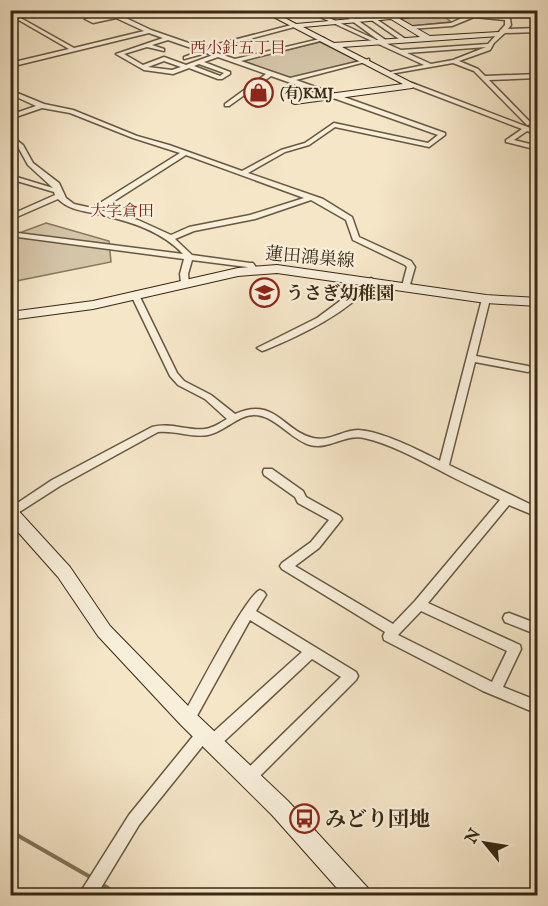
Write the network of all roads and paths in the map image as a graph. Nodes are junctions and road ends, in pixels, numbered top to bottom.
1 (67, 10) edge
2 (82, 10) edge
3 (263, 10) edge
4 (307, 10) edge
5 (319, 10) edge
6 (339, 10) edge
7 (359, 10) edge
8 (382, 10) edge
9 (402, 10) edge
10 (461, 10) edge
11 (512, 10) edge
12 (11, 12) edge
13 (424, 12) edge
14 (443, 12) junction
15 (110, 13) edge
16 (408, 15) junction
17 (393, 17) junction
18 (323, 18) junction
19 (372, 19) junction
20 (354, 20) junction
21 (508, 21) junction
22 (333, 22) junction
23 (455, 23) junction
24 (295, 26) junction
25 (409, 27) junction
26 (537, 29) edge
27 (149, 31) junction
28 (502, 33) junction
29 (168, 38) junction
30 (427, 38) junction
31 (322, 39) junction
32 (404, 40) junction
33 (385, 41) junction
34 (375, 42) junction
35 (147, 45) junction
36 (334, 45) junction
37 (489, 45) junction
38 (73, 49) junction
39 (162, 50) dead end
40 (203, 50) junction
41 (398, 52) junction
42 (147, 53) dead end
43 (219, 55) junction
44 (186, 58) dead end
45 (130, 59) junction
46 (367, 60) junction
47 (234, 61) junction
48 (199, 62) junction
49 (454, 62) junction
50 (10, 65) edge
51 (188, 66) junction
52 (431, 66) junction
53 (143, 67) junction
54 (392, 73) junction
55 (272, 74) junction
56 (537, 76) edge
57 (484, 78) junction
58 (291, 80) junction
59 (412, 85) junction
60 (10, 92) edge
61 (332, 95) junction
62 (295, 100) dead end
63 (227, 105) dead end
64 (42, 106) junction
65 (10, 117) edge
66 (396, 117) junction
67 (389, 122) dead end
68 (537, 122) edge
69 (382, 127) dead end
70 (524, 127) junction
71 (375, 132) junction
72 (537, 133) edge
73 (10, 137) edge
74 (537, 148) edge
75 (185, 153) junction
76 (243, 172) junction
77 (10, 177) edge
78 (58, 193) junction
79 (311, 198) junction
80 (94, 210) junction
81 (10, 218) edge
82 (10, 234) edge
83 (171, 238) junction
84 (189, 256) junction
85 (254, 270) junction
86 (371, 281) junction
87 (185, 283) junction
88 (406, 286) junction
89 (135, 295) junction
90 (486, 299) junction
91 (537, 302) edge
92 (10, 316) edge
93 (262, 348) dead end
94 (471, 358) junction
95 (528, 369) dead end
96 (234, 419) junction
97 (443, 468) junction
98 (268, 472) dead end
99 (507, 500) junction
100 (11, 513) edge
101 (537, 513) edge
102 (260, 595) dead end
103 (418, 605) junction
104 (247, 612) junction
105 (509, 618) dead end
106 (537, 630) edge
107 (394, 631) junction
108 (312, 651) junction
109 (495, 689) junction
110 (537, 708) edge
111 (188, 719) junction
112 (208, 739) junction
113 (248, 778) junction
114 (86, 896) edge
115 (360, 896) edge

1 - 2 street
3 - 24 street
4 - 18 street
5 - 18 street
6 - 20 street
7 - 19 street
8 - 17 street
9 - 16 street
10 - 14 street
11 - 21 street
12 - 38 street
13 - 14 street
13 - 16 street
14 - 23 street
15 - 27 street
16 - 17 street
17 - 19 street
17 - 25 street
18 - 22 street
19 - 20 street
19 - 32 street
20 - 22 street
20 - 33 street
21 - 23 street
21 - 26 street
21 - 28 street
22 - 24 street
22 - 34 street
23 - 25 street
24 - 31 street
24 - 40 street
25 - 30 street
26 - 28 street
27 - 29 street
27 - 38 street
28 - 30 street
28 - 37 street
29 - 35 street
29 - 40 street
30 - 32 street
31 - 36 street
31 - 47 street
32 - 33 street
33 - 34 street
34 - 36 street
34 - 41 street
35 - 39 street
35 - 45 street
36 - 46 street
37 - 41 street
37 - 49 street
38 - 50 street
40 - 43 street
40 - 44 street
41 - 52 street
42 - 45 street
43 - 47 street
43 - 48 street
45 - 53 street
46 - 54 street
46 - 58 street
47 - 55 street
48 - 51 street
48 - 51 street
49 - 52 street
49 - 57 street
51 - 53 street
51 - 53 street
52 - 54 street
54 - 59 street
55 - 58 street
55 - 63 street
56 - 57 street
57 - 70 street
58 - 61 street
59 - 61 street
59 - 70 street
60 - 64 street
61 - 62 street
61 - 66 street
64 - 65 street
64 - 75 street
66 - 67 street
66 - 71 street
68 - 70 street
69 - 71 street
70 - 72 street
70 - 74 street
71 - 76 street
73 - 78 street
75 - 76 street
75 - 80 street
76 - 79 street
77 - 78 street
78 - 80 street
78 - 81 street
79 - 83 street
79 - 88 street
80 - 83 street
82 - 84 street
83 - 84 street
84 - 85 street
84 - 87 street
85 - 86 street, 蓮田鴻巣線
85 - 87 street, 蓮田鴻巣線
86 - 88 street, 蓮田鴻巣線
86 - 93 street
87 - 89 street, 蓮田鴻巣線
88 - 90 street, 蓮田鴻巣線
89 - 92 street, 蓮田鴻巣線
89 - 96 street
90 - 91 street, 蓮田鴻巣線
90 - 94 street
94 - 95 street
94 - 97 street
96 - 97 street
96 - 100 street
97 - 99 street
98 - 107 street
99 - 101 street
99 - 103 street
100 - 111 street
102 - 104 street
103 - 107 street
103 - 109 street
104 - 108 street
104 - 111 street
105 - 106 street
107 - 109 street
108 - 112 street
108 - 113 street
109 - 110 street
111 - 112 street
112 - 113 street
112 - 114 street
113 - 115 street

